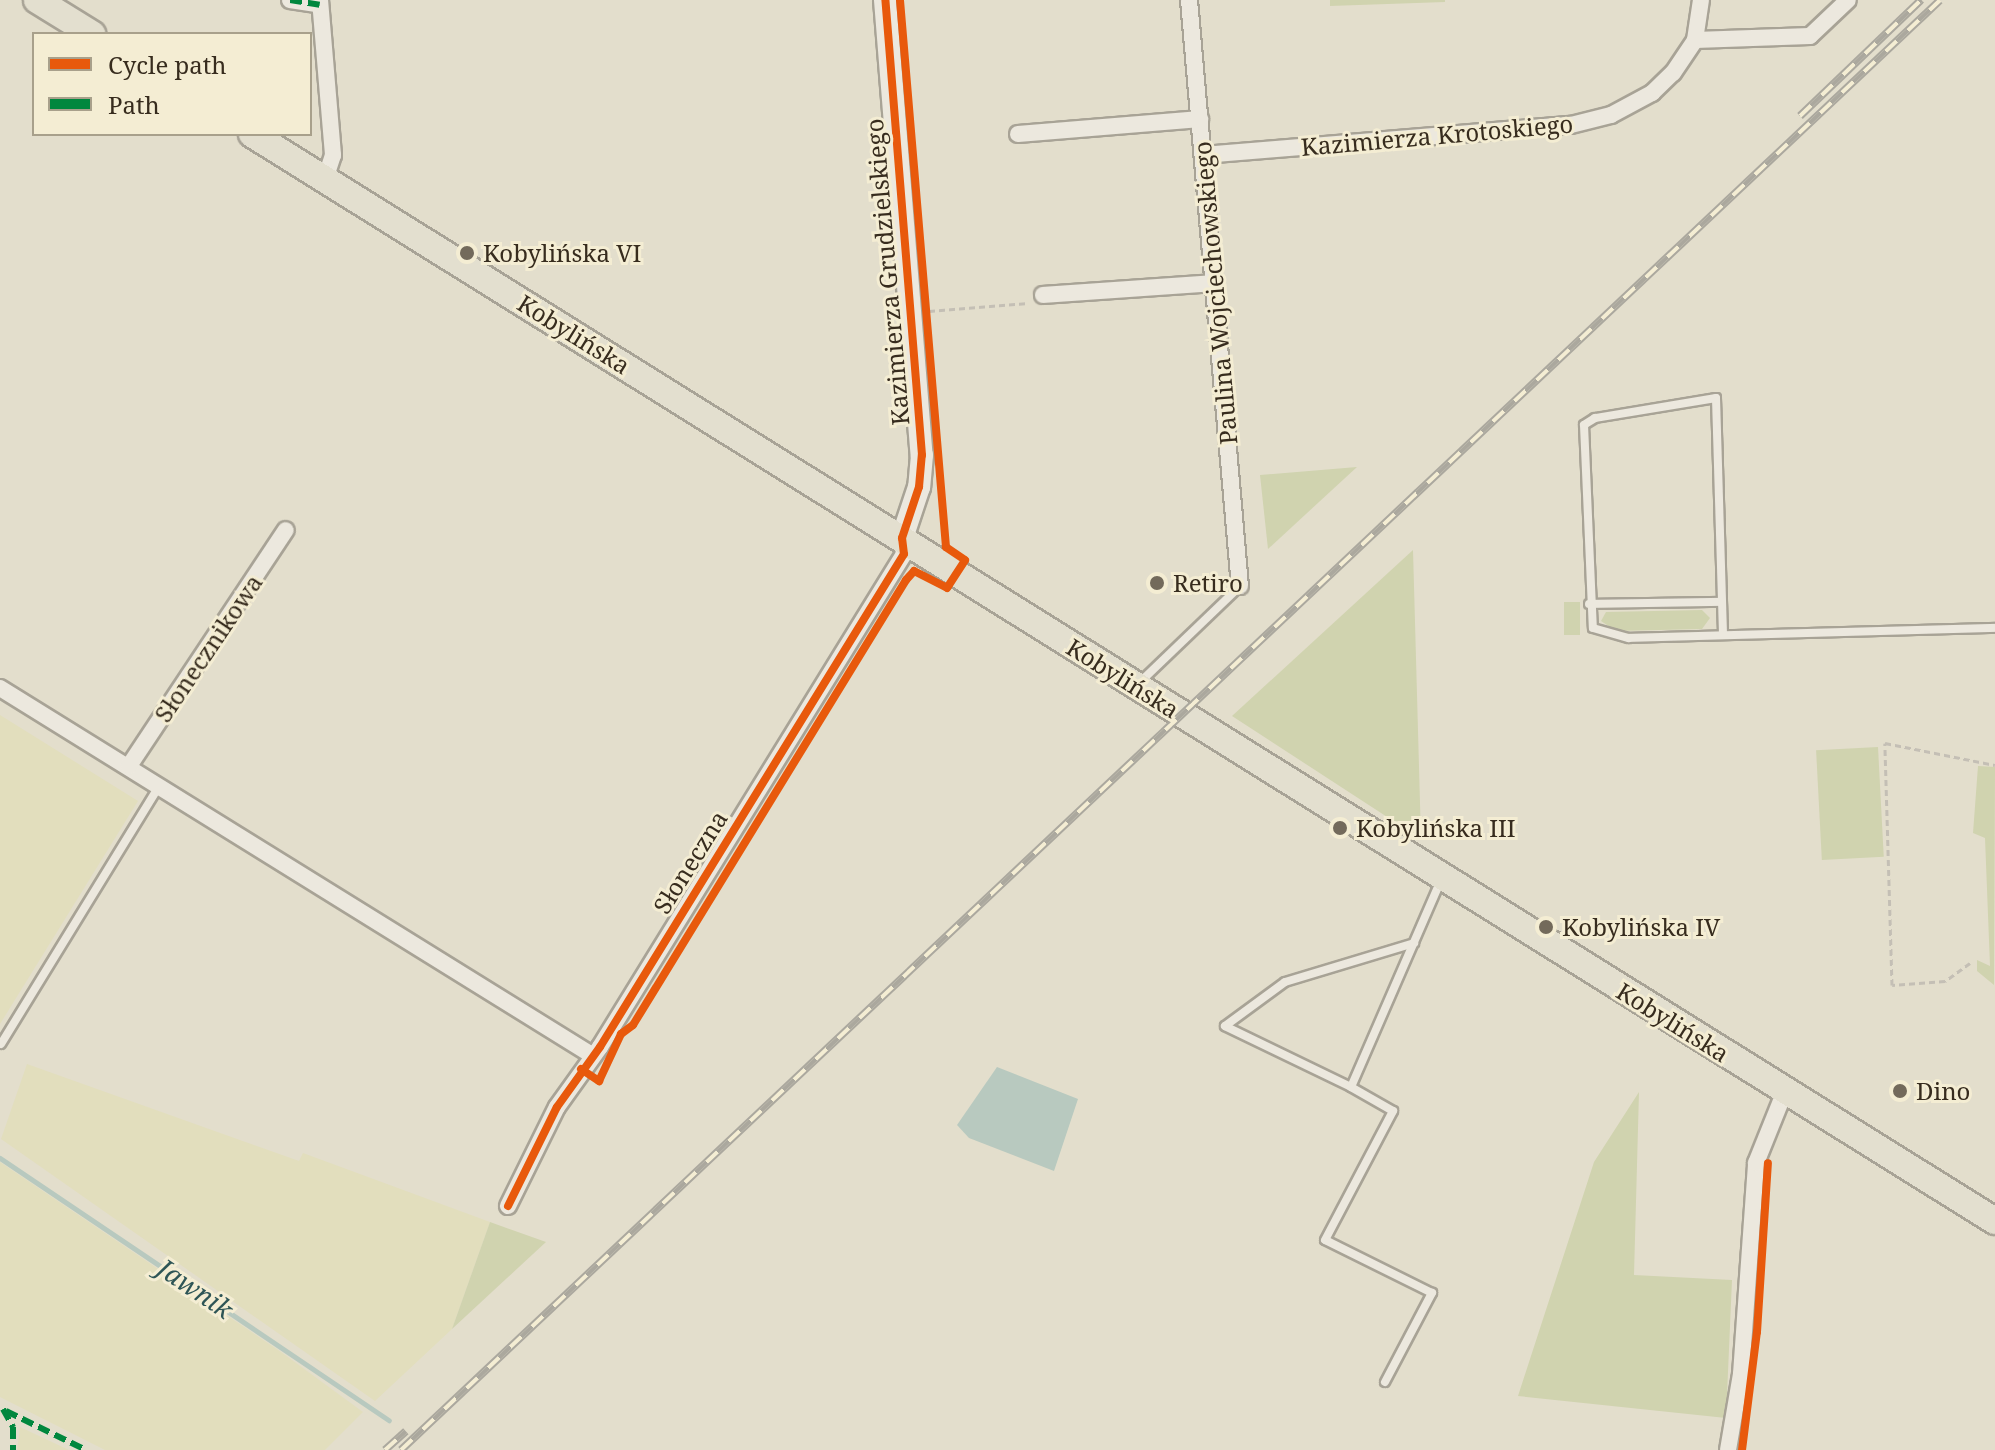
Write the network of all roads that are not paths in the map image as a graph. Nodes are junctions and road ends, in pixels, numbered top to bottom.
1 (37, 0) edge
2 (290, 0) edge
3 (885, 0) edge
4 (1189, 0) edge
5 (1701, 0) edge
6 (1848, 0) edge
7 (320, 3) edge
8 (89, 32) edge
9 (1695, 40) junction
10 (1200, 119) junction
11 (1018, 134) dead end
12 (255, 136) edge
13 (1203, 155) junction
14 (325, 179) junction
15 (1215, 283) junction
16 (1043, 295) road end
17 (286, 530) dead end
18 (902, 538) junction
19 (1240, 586) joint
20 (1722, 602) junction
21 (1589, 604) junction
22 (1995, 628) edge
23 (1723, 634) junction
24 (1136, 686) junction
25 (0, 688) edge
26 (129, 766) junction
27 (160, 784) junction
28 (1442, 878) junction
29 (1414, 943) junction
30 (1, 1044) edge
31 (590, 1054) junction
32 (1351, 1087) junction
33 (1785, 1091) junction
34 (508, 1206) dead end
35 (1995, 1221) edge
36 (1385, 1382) dead end
37 (1728, 1450) edge

1 - 8 main road
2 - 7 street
3 - 18 street, Kazimierza Grudzielskiego
4 - 10 street, Paulina Wojciechowskiego
5 - 9 street
6 - 9 street
7 - 14 street
9 - 13 street, Kazimierza Krotoskiego
10 - 11 street
10 - 13 street, Paulina Wojciechowskiego
12 - 14 main road, Kobylińska
13 - 15 street, Paulina Wojciechowskiego
14 - 18 main road, Kobylińska
15 - 16 street
15 - 19 street, Paulina Wojciechowskiego
17 - 26 street, Słonecznikowa
18 - 24 main road, Kobylińska
18 - 31 street, Słoneczna
19 - 24 lane
20 - 21 lane
20 - 21 lane
20 - 23 lane
21 - 23 lane
22 - 23 lane
24 - 28 main road, Kobylińska
25 - 26 street
26 - 27 street
27 - 30 lane
27 - 31 street
28 - 29 lane
28 - 33 main road, Kobylińska
29 - 32 lane
29 - 32 lane
31 - 34 street, Słoneczna
32 - 36 lane
33 - 35 main road, Kobylińska
33 - 37 street

